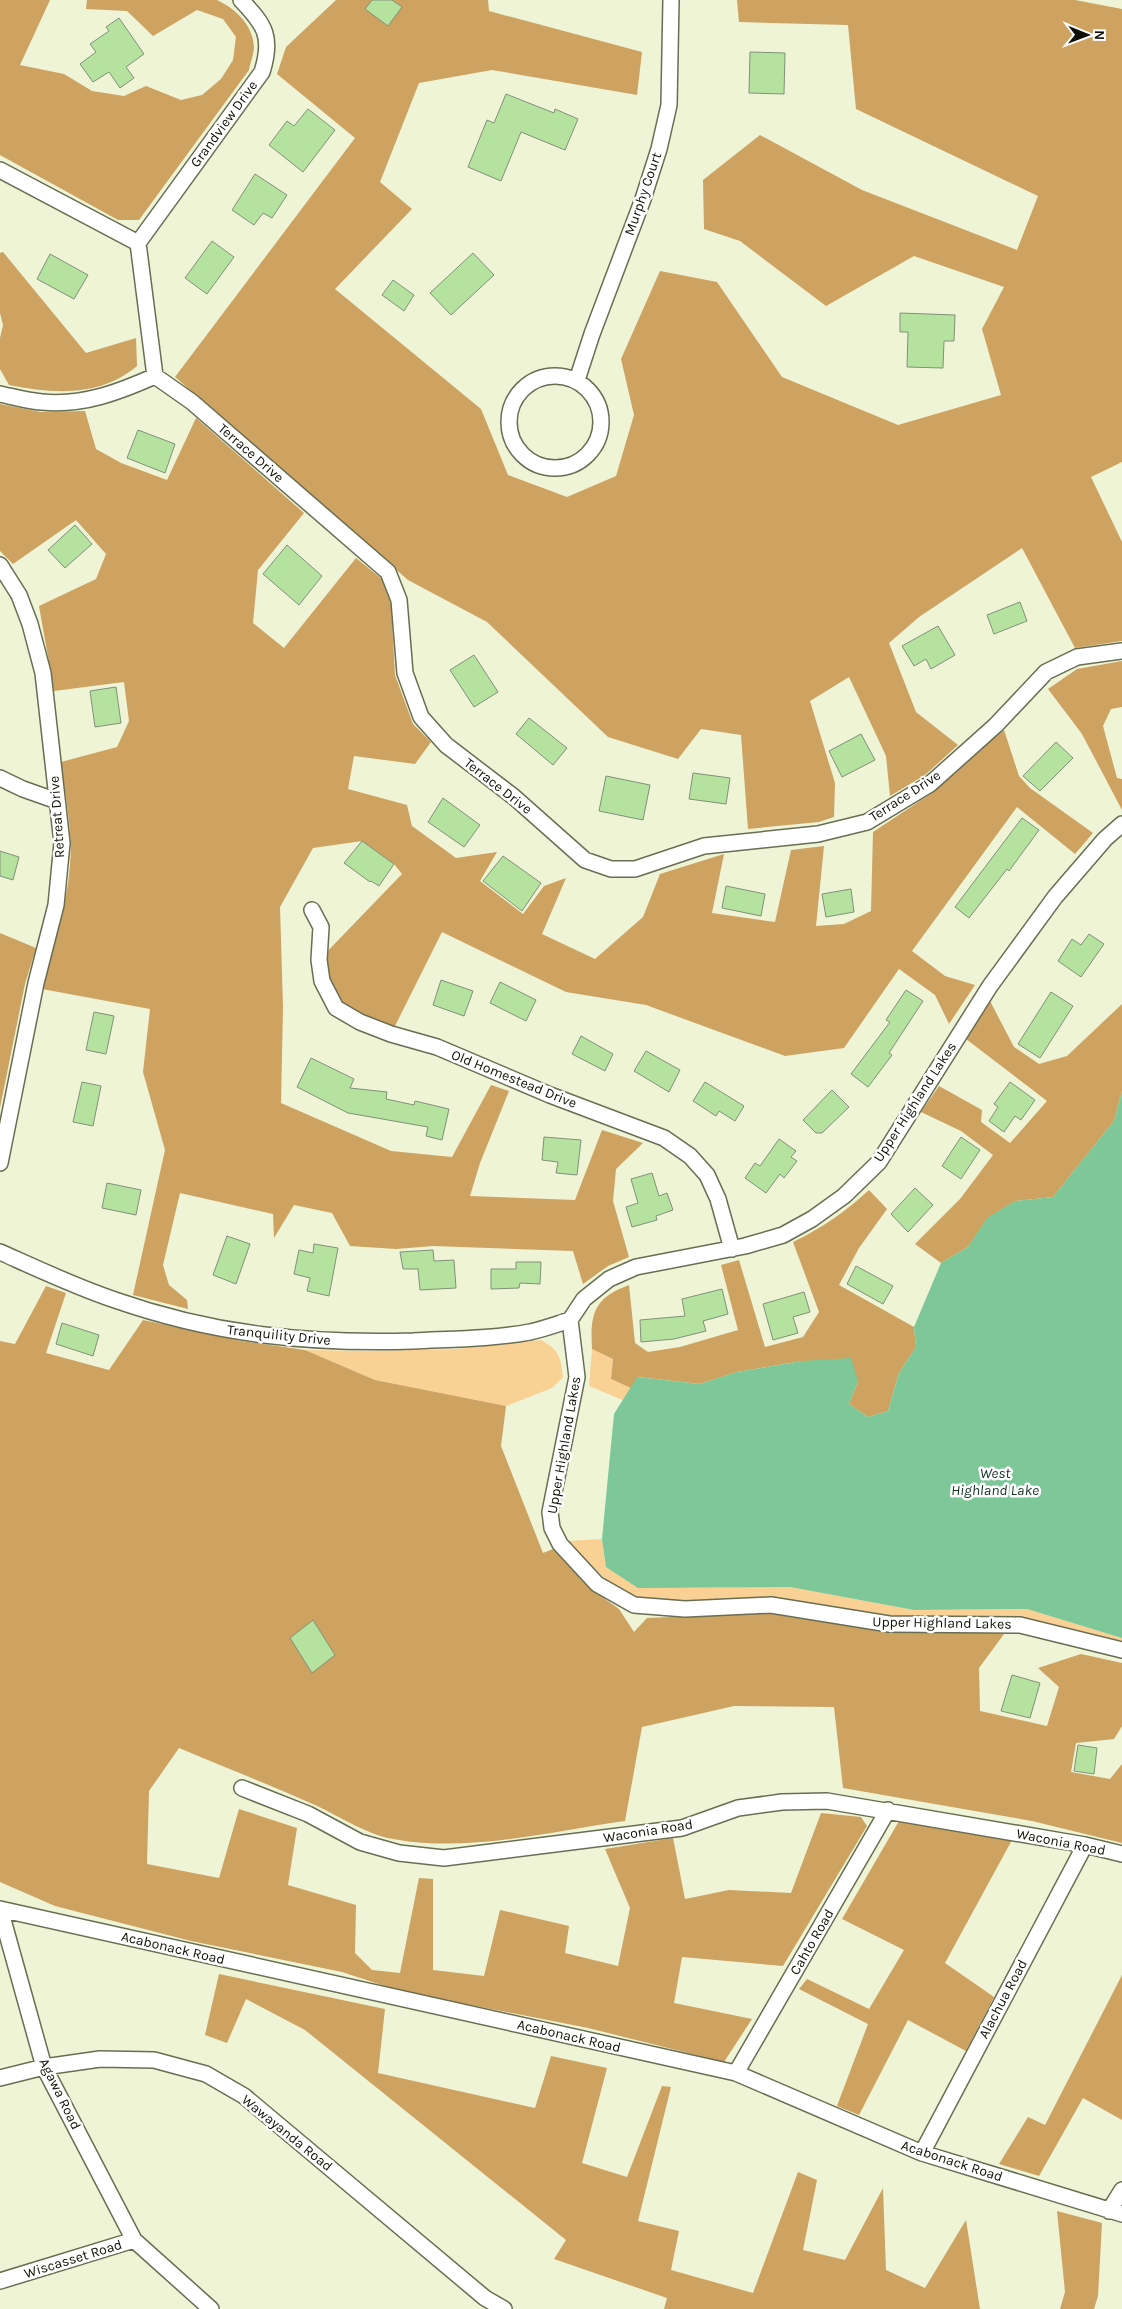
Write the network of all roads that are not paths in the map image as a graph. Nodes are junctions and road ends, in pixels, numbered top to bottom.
1 (240, 0) edge
2 (670, 0) edge
3 (0, 170) edge
4 (138, 243) junction
5 (155, 376) junction
6 (577, 380) junction
7 (0, 394) edge
8 (0, 566) edge
9 (1122, 651) edge
10 (0, 778) edge
11 (57, 801) junction
12 (1122, 824) edge
13 (312, 910) dead end
14 (0, 1163) edge
15 (732, 1249) junction
16 (0, 1252) edge
17 (570, 1320) junction
18 (1122, 1650) edge
19 (242, 1788) dead end
20 (888, 1810) junction
21 (1085, 1845) junction
22 (1122, 1854) edge
23 (0, 1909) edge
24 (44, 2067) junction
25 (736, 2073) junction
26 (0, 2078) edge
27 (922, 2153) junction
28 (1122, 2190) edge
29 (1116, 2212) edge
30 (134, 2240) junction
31 (0, 2281) edge
32 (211, 2309) edge
33 (504, 2309) edge

1 - 4 street, Grandview Drive
2 - 6 street, Murphy Court
3 - 4 street
4 - 5 street
5 - 7 street
5 - 9 street, Terrace Drive
6 - 6 street
8 - 11 street, Retreat Drive
10 - 11 street
11 - 14 street, Retreat Drive
12 - 15 street, Upper Highland Lakes
13 - 15 street, Old Homestead Drive
15 - 17 street, Upper Highland Lakes
16 - 17 street, Tranquility Drive
17 - 18 street, Upper Highland Lakes
19 - 20 street, Waconia Road
20 - 21 street, Waconia Road
20 - 25 street, Cahto Road
21 - 22 street, Waconia Road
21 - 27 street, Alachua Road
23 - 24 street, Agawa Road
23 - 25 street, Acabonack Road
24 - 26 street, Wawayanda Road
24 - 30 street, Agawa Road
24 - 33 street, Wawayanda Road
25 - 27 street, Acabonack Road
27 - 29 street, Acabonack Road
28 - 29 street
30 - 31 street, Wiscasset Road
30 - 32 street, Wiscasset Road

